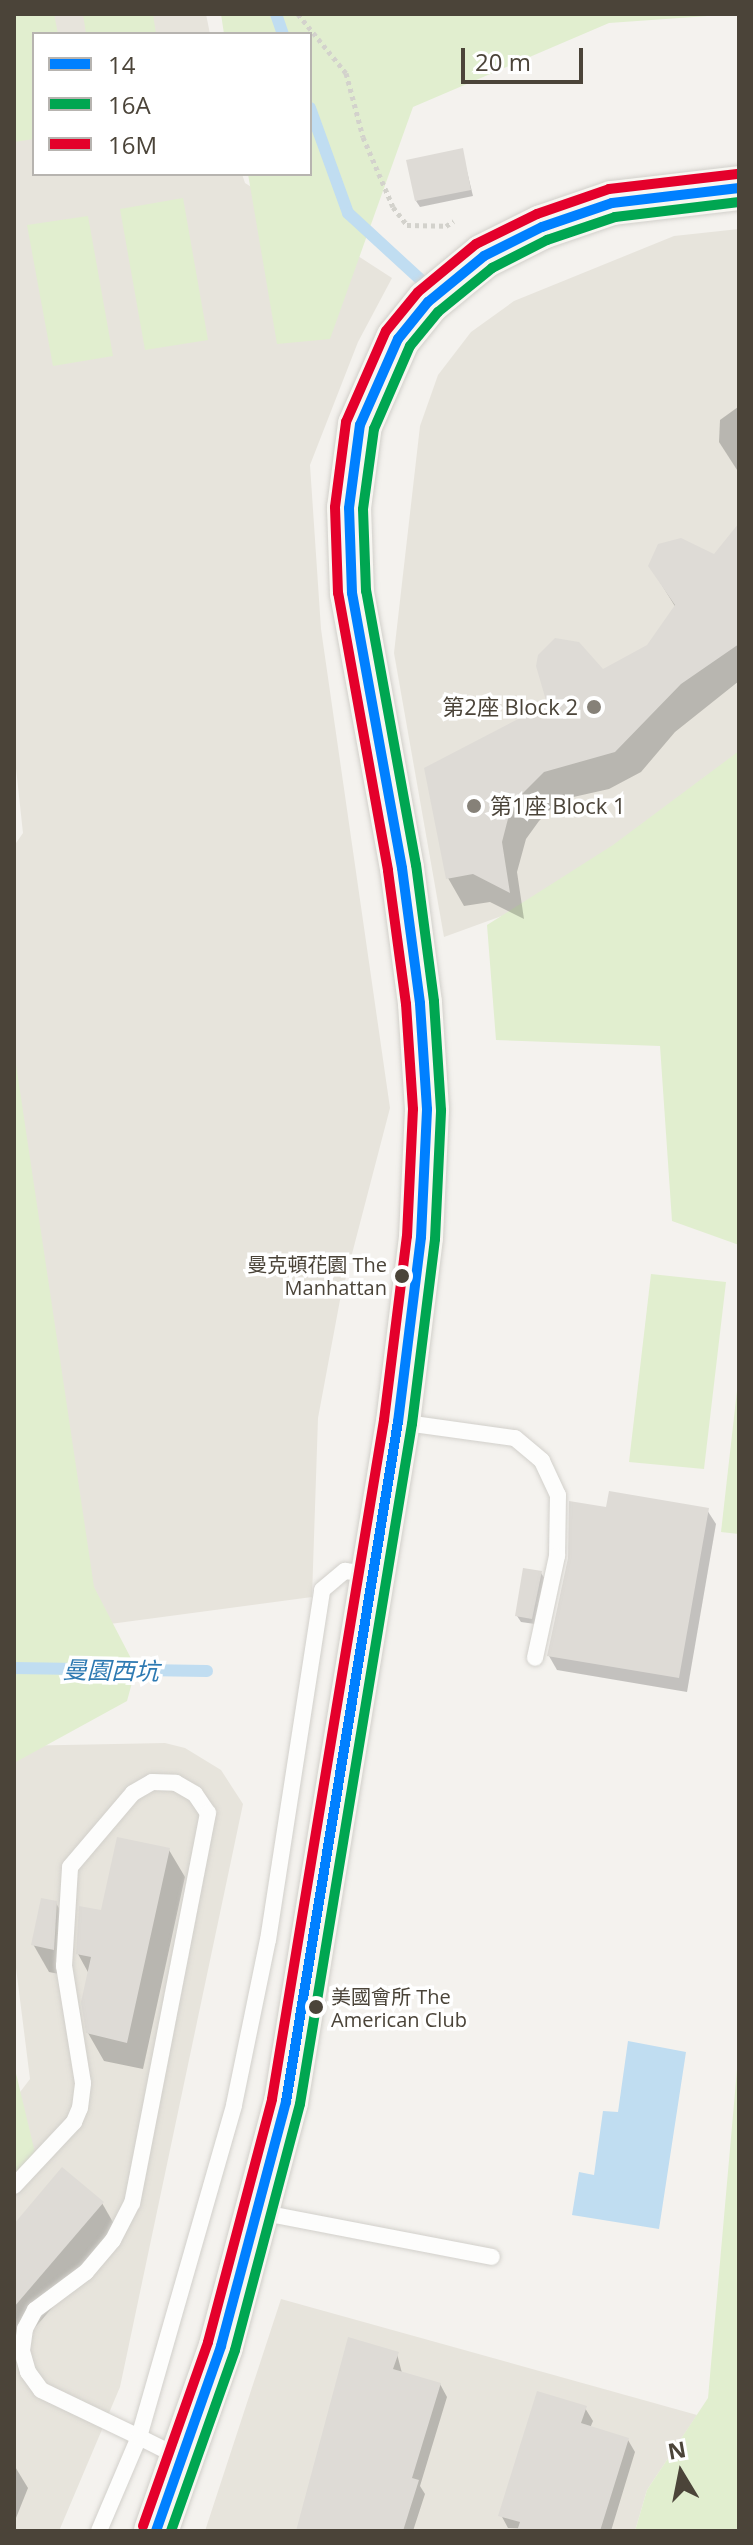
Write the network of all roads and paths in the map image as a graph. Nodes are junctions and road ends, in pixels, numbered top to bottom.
1 (298, 14) edge
2 (739, 188) edge
3 (458, 219) dead end
4 (398, 1422) junction
5 (374, 1574) junction
6 (535, 1658) dead end
7 (14, 2186) edge
8 (259, 2212) junction
9 (492, 2257) dead end
10 (139, 2437) junction
11 (184, 2459) junction
12 (99, 2531) edge
13 (156, 2531) edge

1 - 3 path
2 - 4 main road
4 - 5 main road
4 - 6 lane
5 - 8 main road
5 - 10 lane
7 - 10 lane
8 - 9 lane
8 - 11 main road
10 - 11 lane
10 - 12 lane
11 - 13 main road

